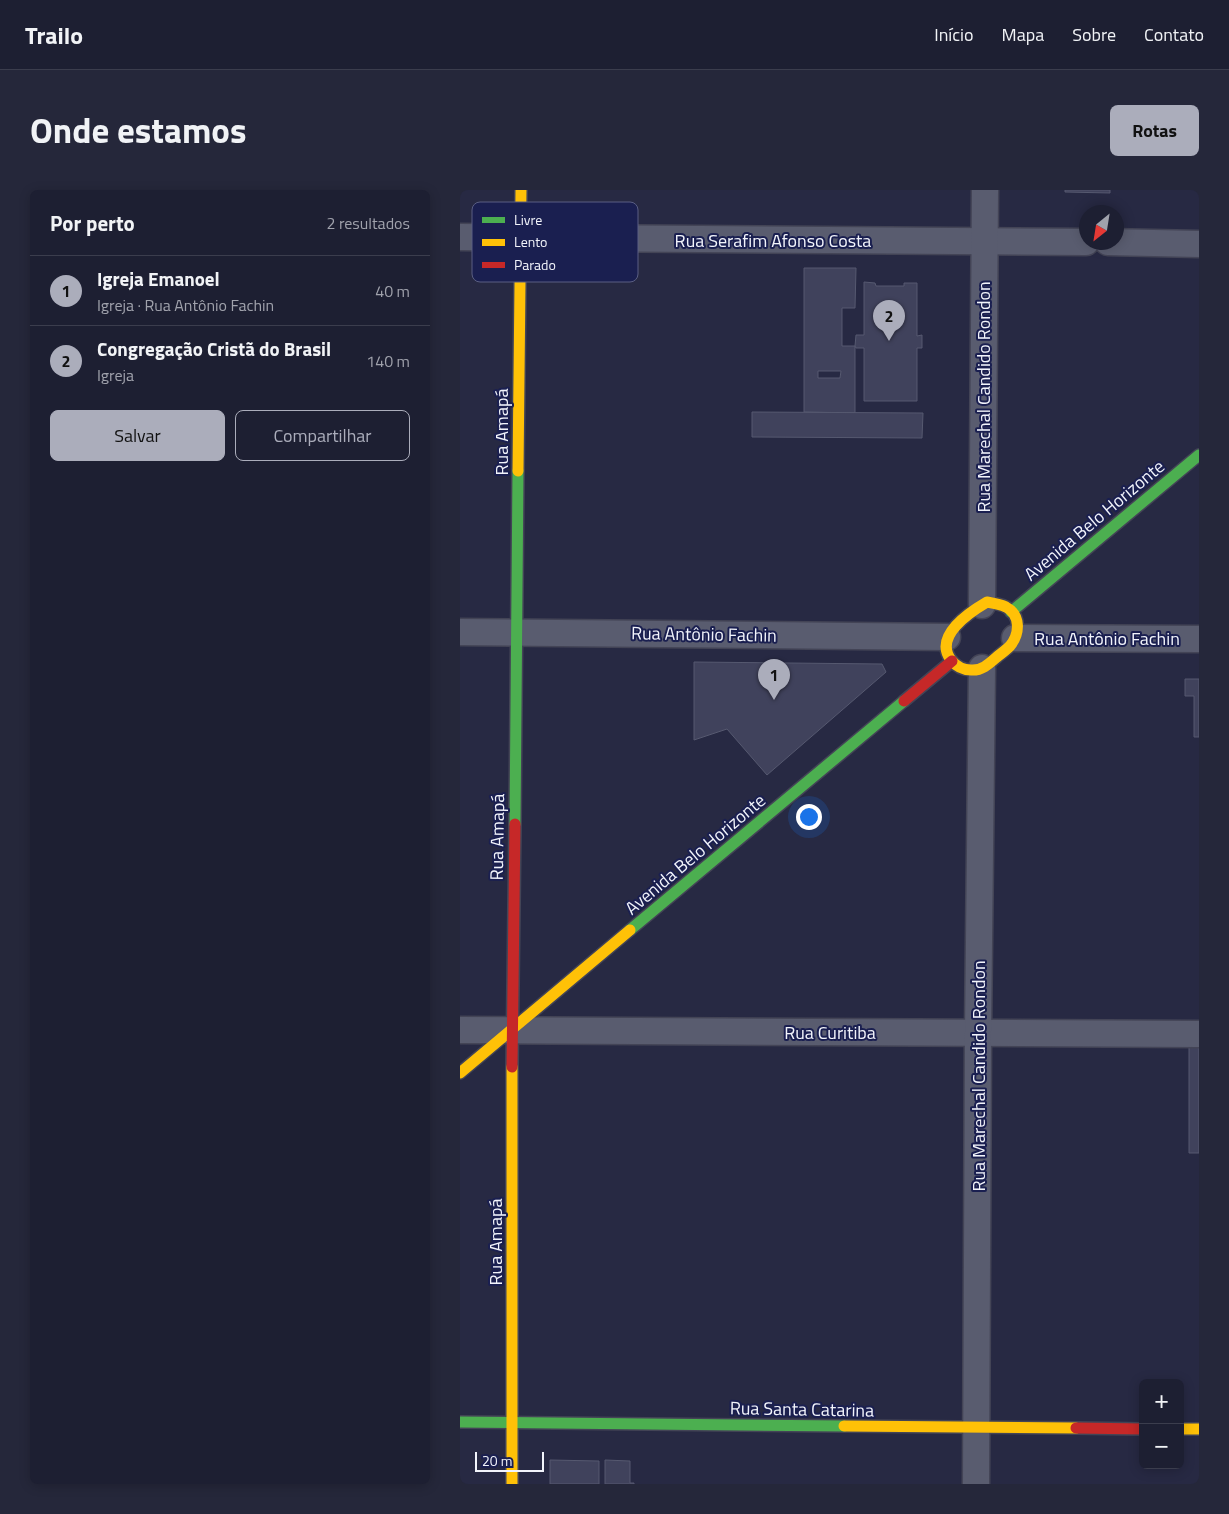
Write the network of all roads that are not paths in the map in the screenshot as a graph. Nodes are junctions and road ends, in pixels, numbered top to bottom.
1 (985, 190) edge
2 (638, 239) edge
3 (985, 241) junction
4 (1079, 242) edge
5 (1124, 242) edge
6 (1199, 244) edge
7 (521, 282) edge
8 (1199, 455) edge
9 (982, 605) junction
10 (1011, 612) junction
11 (460, 632) edge
12 (517, 632) junction
13 (1016, 638) junction
14 (1199, 638) edge
15 (950, 649) junction
16 (982, 668) junction
17 (460, 1030) edge
18 (512, 1030) junction
19 (978, 1032) junction
20 (1199, 1034) edge
21 (460, 1073) edge
22 (460, 1422) edge
23 (513, 1423) junction
24 (977, 1428) junction
25 (1139, 1429) edge
26 (1184, 1429) edge
27 (1199, 1429) edge
28 (512, 1484) edge
29 (976, 1484) edge

1 - 3 street, Rua Marechal Candido Rondon
2 - 3 street, Rua Serafim Afonso Costa
3 - 4 street, Rua Serafim Afonso Costa
3 - 9 street, Rua Marechal Candido Rondon
5 - 6 street
7 - 12 street, Rua Amapá
8 - 10 street, Avenida Belo Horizonte
9 - 10 street
9 - 15 street
10 - 13 street
11 - 12 street, Rua Antônio Fachin
12 - 15 street, Rua Antônio Fachin
12 - 18 street, Rua Amapá
13 - 14 street, Rua Antônio Fachin
13 - 16 street
15 - 16 street
15 - 18 street, Avenida Belo Horizonte
16 - 19 street, Rua Marechal Candido Rondon
17 - 18 street, Rua Curitiba
18 - 19 street, Rua Curitiba
18 - 21 street, Avenida Belo Horizonte
18 - 23 street, Rua Amapá
19 - 20 street, Rua Curitiba
19 - 24 street, Rua Marechal Candido Rondon
22 - 23 street, Rua Santa Catarina
23 - 24 street, Rua Santa Catarina
23 - 28 street, Rua Amapá
24 - 25 street, Rua Santa Catarina
24 - 29 street, Rua Marechal Candido Rondon
26 - 27 street

